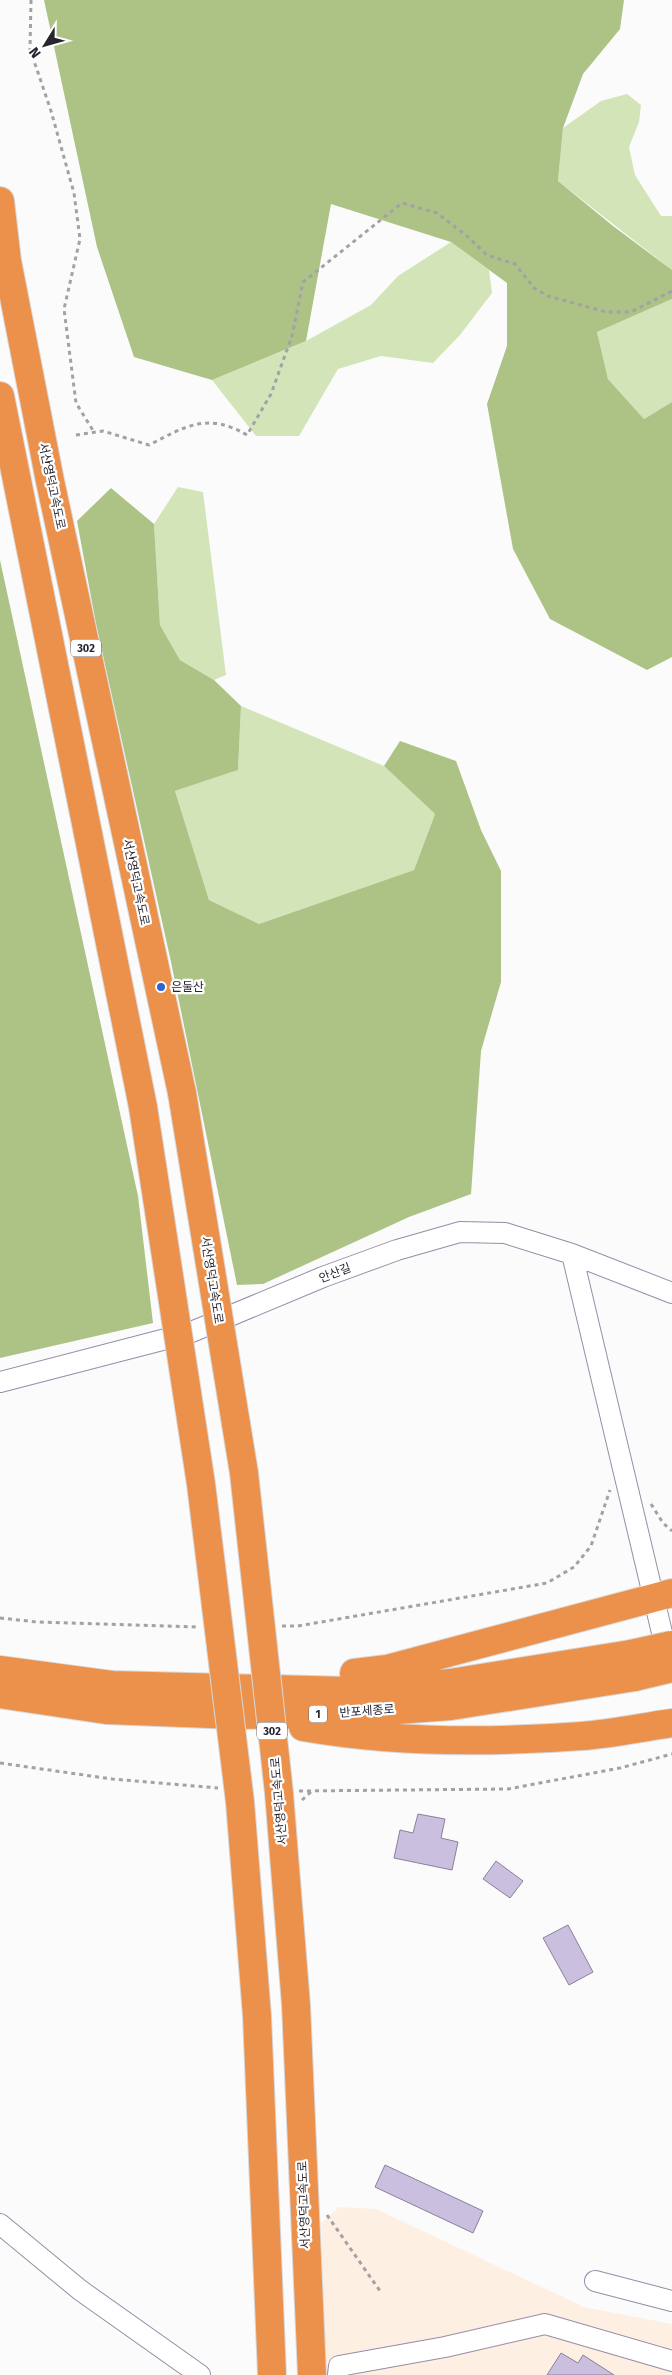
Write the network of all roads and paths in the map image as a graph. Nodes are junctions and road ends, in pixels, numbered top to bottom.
1 (32, 0) edge
2 (0, 201) edge
3 (672, 291) edge
4 (0, 396) edge
5 (94, 432) junction
6 (76, 435) dead end
7 (572, 1254) junction
8 (672, 1292) edge
9 (0, 1382) edge
10 (621, 1461) junction
11 (648, 1498) dead end
12 (672, 1531) edge
13 (663, 1595) edge
14 (0, 1618) edge
15 (280, 1626) dead end
16 (207, 1627) dead end
17 (672, 1644) edge
18 (633, 1666) junction
19 (672, 1668) edge
20 (0, 1670) edge
21 (672, 1676) edge
22 (238, 1687) junction
23 (0, 1694) edge
24 (235, 1715) junction
25 (672, 1723) edge
26 (672, 1754) edge
27 (0, 1763) edge
28 (225, 1788) dead end
29 (293, 1791) dead end
30 (0, 2224) edge
31 (595, 2281) dead end
32 (672, 2302) edge
33 (672, 2361) edge
34 (200, 2375) edge
35 (272, 2375) edge
36 (312, 2375) edge
37 (338, 2375) edge

1 - 5 path
2 - 36 highway, 서산영덕고속도로 / 302, bridge
3 - 5 path
4 - 35 highway, bridge
5 - 6 path
7 - 8 street, 안산길
7 - 9 street, 안산길
7 - 10 street
10 - 13 street
10 - 15 path
11 - 12 path
13 - 21 street
13 - 22 highway
14 - 16 path
17 - 18 highway, 반포세종로 / 1, bridge
18 - 19 highway, 반포세종로 / 1, bridge
18 - 22 highway, 반포세종로 / 1
18 - 24 highway, 반포세종로 / 1
20 - 22 highway, 반포세종로 / 1
23 - 24 highway, 반포세종로 / 1
24 - 25 highway
26 - 29 path
27 - 28 path
30 - 34 street
31 - 32 street
33 - 37 street

